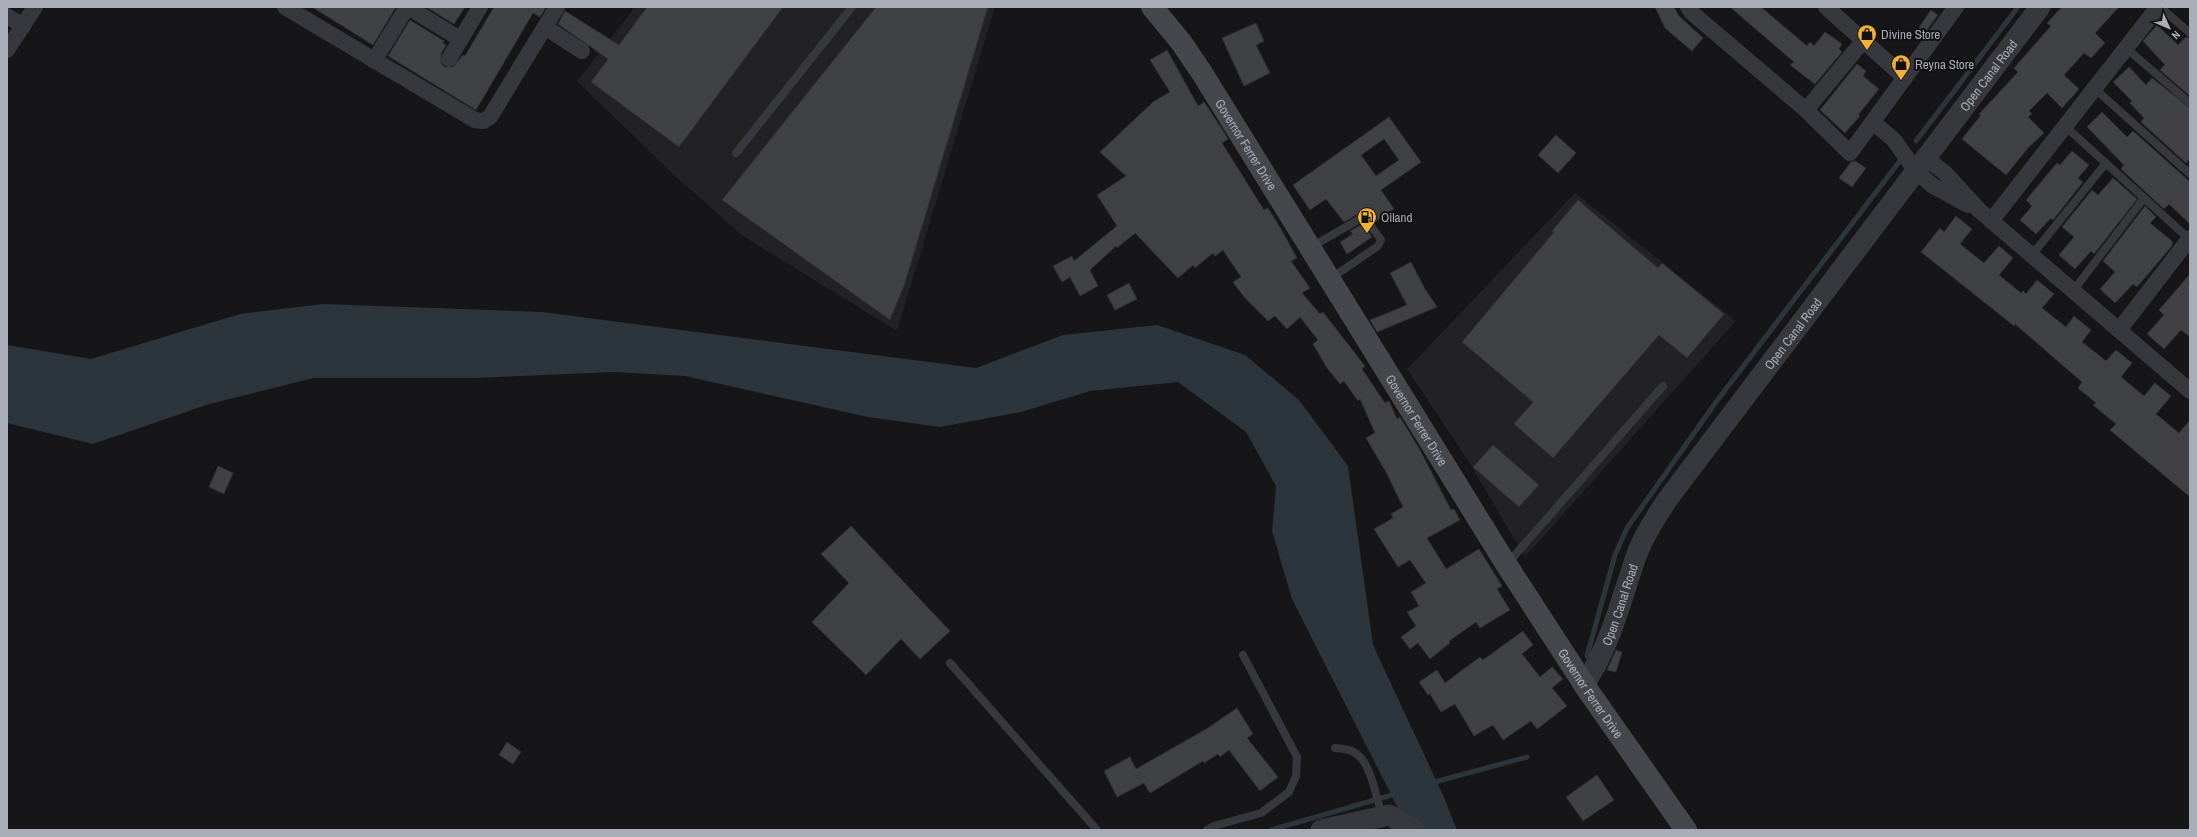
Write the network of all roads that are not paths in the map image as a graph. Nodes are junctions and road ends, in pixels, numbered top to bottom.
1 (35, 7) edge
2 (285, 7) edge
3 (408, 7) edge
4 (480, 7) edge
5 (557, 7) edge
6 (852, 7) edge
7 (1688, 7) edge
8 (1826, 7) edge
9 (1956, 7) edge
10 (2040, 7) edge
11 (2159, 7) edge
12 (1155, 8) edge
13 (7, 16) edge
14 (23, 26) junction
15 (545, 27) junction
16 (2190, 33) edge
17 (460, 39) junction
18 (1864, 40) junction
19 (2126, 48) junction
20 (7, 50) edge
21 (582, 51) dead end
22 (449, 59) dead end
23 (374, 60) junction
24 (1905, 78) junction
25 (2094, 88) junction
26 (2190, 103) edge
27 (1806, 110) junction
28 (1873, 122) junction
29 (2065, 126) junction
30 (736, 153) dead end
31 (2106, 163) junction
32 (1921, 164) junction
33 (2190, 174) edge
34 (2144, 198) junction
35 (1986, 216) junction
36 (2190, 238) edge
37 (1309, 248) junction
38 (2032, 255) junction
39 (1329, 280) junction
40 (2073, 290) junction
41 (2119, 330) junction
42 (1663, 386) dead end
43 (2190, 391) edge
44 (1506, 564) junction
45 (1243, 655) dead end
46 (950, 663) dead end
47 (1585, 683) junction
48 (1336, 748) dead end
49 (1382, 815) junction
50 (1097, 830) edge
51 (1206, 830) edge
52 (1321, 830) edge
53 (1414, 830) edge
54 (1686, 830) edge

1 - 14 street
2 - 23 street
3 - 17 street
3 - 23 street
4 - 17 street
5 - 15 street
6 - 30 lane
7 - 27 street
8 - 18 street
9 - 24 street
10 - 32 street, Open Canal Road
11 - 16 lane
11 - 19 street
12 - 37 main road, Governor Ferrer Drive
13 - 14 street
14 - 20 street
15 - 21 street
15 - 23 street
17 - 22 street
18 - 24 street
18 - 27 street
19 - 25 street
19 - 26 lane
24 - 28 street
25 - 29 street
25 - 33 lane
27 - 28 street
28 - 32 street
29 - 31 lane
29 - 35 street
31 - 34 lane
31 - 38 lane
32 - 35 street
32 - 47 street, Open Canal Road
34 - 36 lane
34 - 40 lane
35 - 38 street
36 - 41 street
37 - 39 main road, Governor Ferrer Drive
37 - 39 lane
38 - 40 street
39 - 44 main road, Governor Ferrer Drive
40 - 41 street
41 - 43 street
42 - 44 lane
44 - 47 main road, Governor Ferrer Drive
45 - 51 lane
46 - 50 lane
47 - 54 main road, Governor Ferrer Drive
48 - 49 lane
49 - 52 street
49 - 53 street

